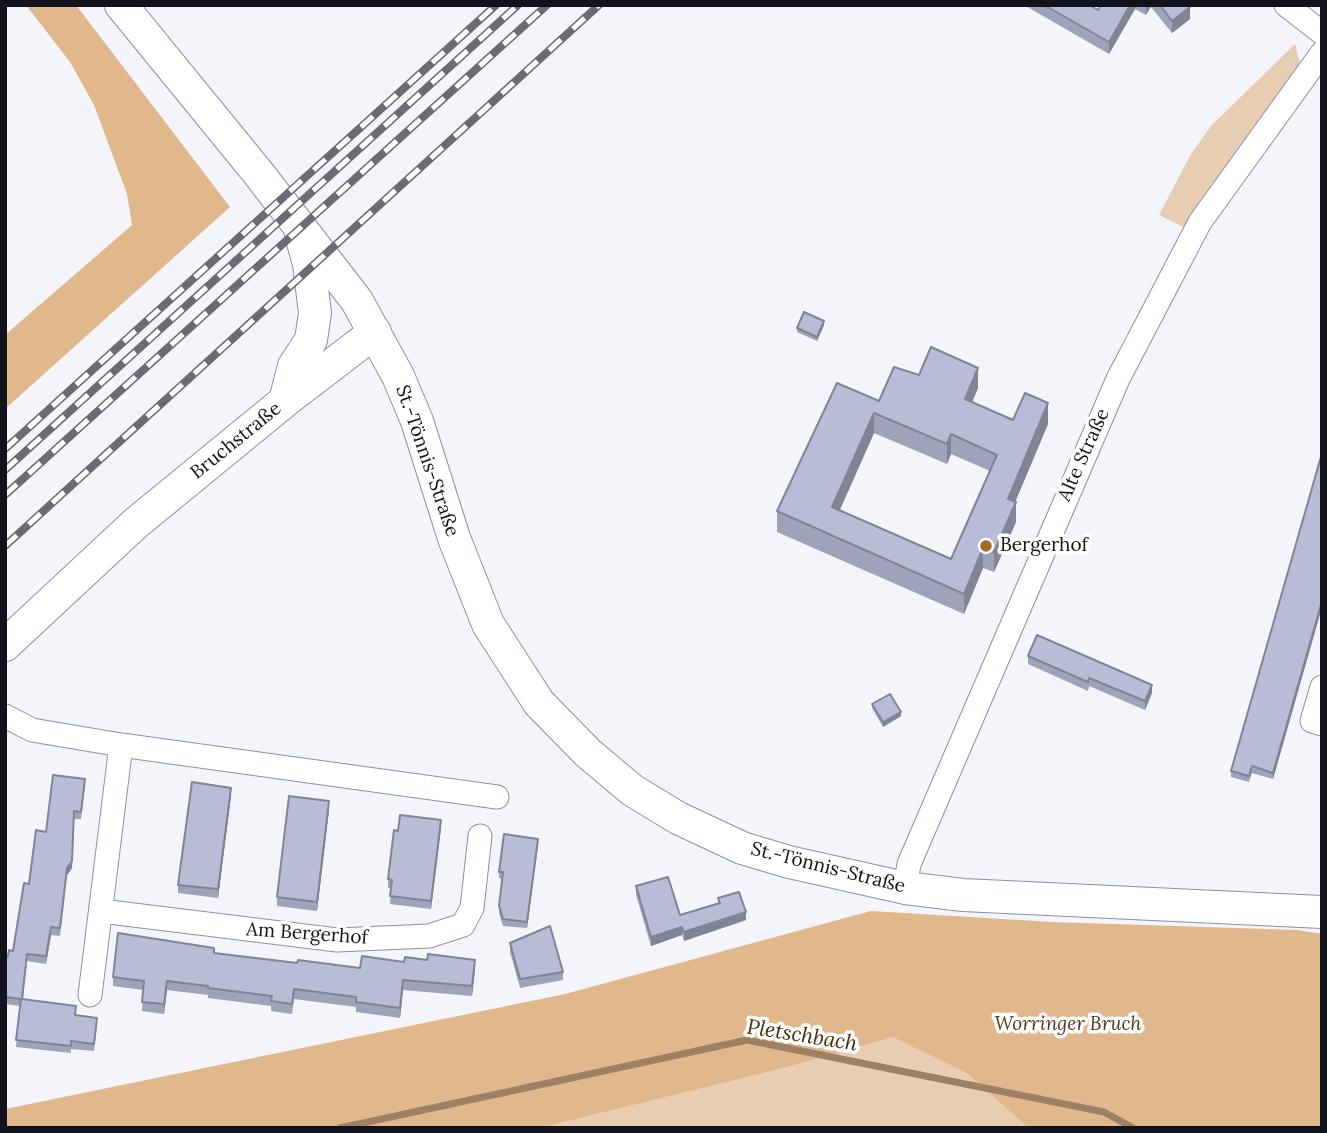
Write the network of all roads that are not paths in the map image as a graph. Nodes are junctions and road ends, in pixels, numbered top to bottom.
1 (121, 5) edge
2 (1286, 5) edge
3 (1322, 33) edge
4 (1322, 53) edge
5 (298, 224) junction
6 (375, 332) junction
7 (285, 401) junction
8 (5, 645) edge
9 (1322, 687) edge
10 (5, 716) edge
11 (1322, 724) edge
12 (121, 745) junction
13 (497, 797) dead end
14 (480, 836) dead end
15 (905, 888) junction
16 (101, 911) junction
17 (1322, 912) edge
18 (90, 995) dead end

1 - 5 main road
2 - 3 street
4 - 15 street, Alte Straße
5 - 6 main road
5 - 7 main road
6 - 7 main road, Bruchstraße
6 - 15 main road, St.-Tönnis-Straße
7 - 8 main road, Bruchstraße
9 - 11 street
10 - 12 street
12 - 13 street
12 - 16 street
14 - 16 street, Am Bergerhof
15 - 17 main road, St.-Tönnis-Straße
16 - 18 street

